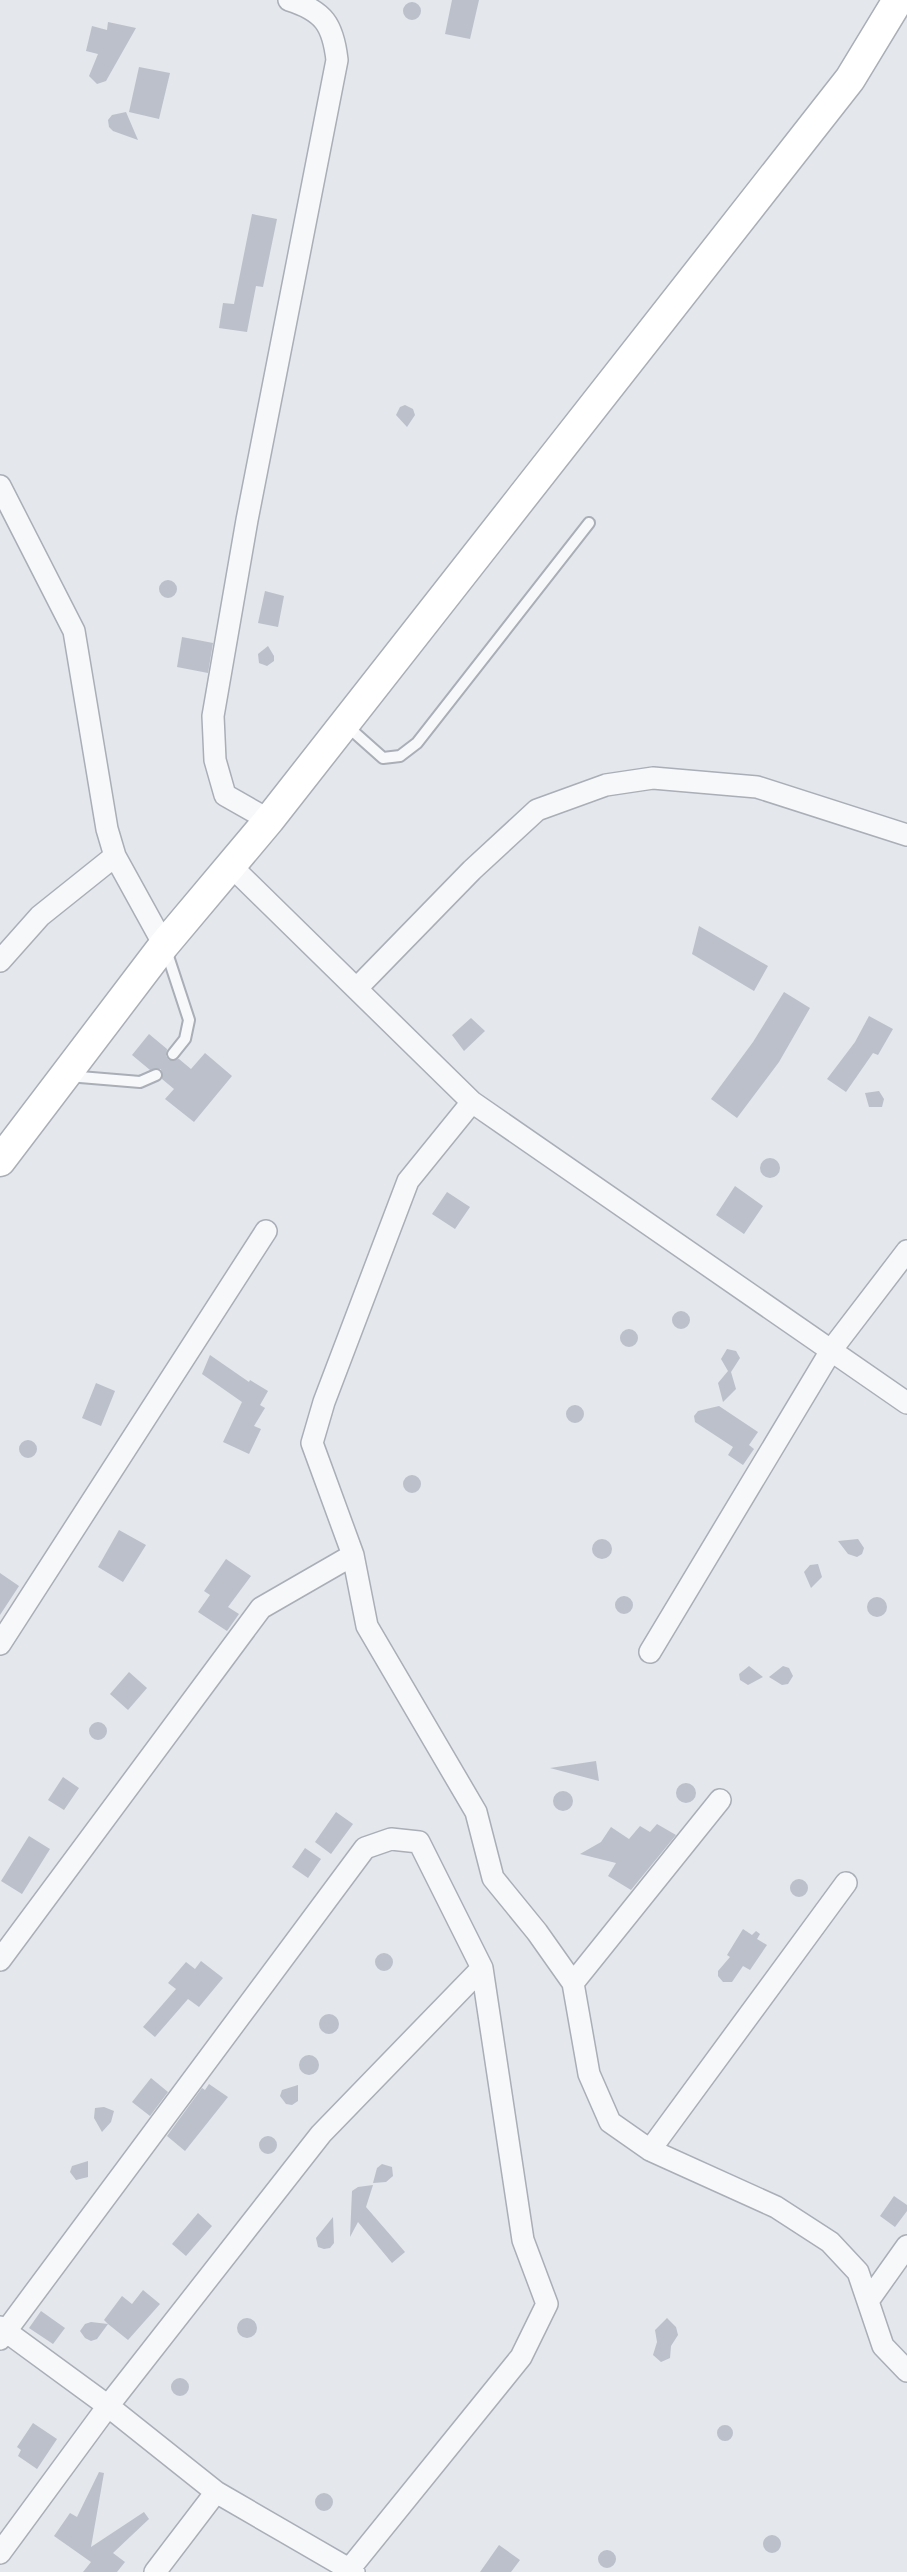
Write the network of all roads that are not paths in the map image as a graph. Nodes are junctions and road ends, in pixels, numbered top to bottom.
1 (898, 0) edge
2 (300, 2) edge
3 (0, 486) edge
4 (589, 524) dead end
5 (344, 724) junction
6 (269, 820) junction
7 (907, 835) edge
8 (114, 856) junction
9 (231, 866) junction
10 (164, 945) junction
11 (0, 961) edge
12 (357, 988) junction
13 (173, 1054) dead end
14 (156, 1075) dead end
15 (66, 1076) junction
16 (472, 1102) junction
17 (0, 1161) edge
18 (266, 1231) dead end
19 (907, 1251) edge
20 (832, 1349) junction
21 (907, 1403) edge
22 (353, 1555) junction
23 (0, 1644) edge
24 (650, 1652) dead end
25 (720, 1800) dead end
26 (846, 1883) dead end
27 (0, 1960) edge
28 (482, 1968) junction
29 (573, 1983) junction
30 (650, 2150) junction
31 (907, 2246) edge
32 (868, 2301) junction
33 (2, 2332) edge
34 (907, 2371) edge
35 (108, 2406) junction
36 (216, 2492) junction
37 (0, 2553) edge
38 (350, 2571) edge
39 (155, 2572) edge

1 - 5 main road
2 - 6 street
3 - 8 street
4 - 5 lane
5 - 6 main road
6 - 9 main road
7 - 12 street
8 - 10 street
8 - 11 street
9 - 10 main road
9 - 12 street
10 - 13 lane
10 - 15 main road
12 - 16 street
14 - 15 lane
15 - 17 main road
16 - 20 street
16 - 22 street
18 - 23 street
19 - 20 street
20 - 21 street
20 - 24 street
22 - 27 street
22 - 29 street
25 - 29 street
26 - 30 street
28 - 33 street
28 - 35 street
28 - 38 street
29 - 30 street
30 - 32 street
31 - 32 street
32 - 34 street
33 - 35 street
35 - 36 street
35 - 37 street
36 - 38 street
36 - 39 street

